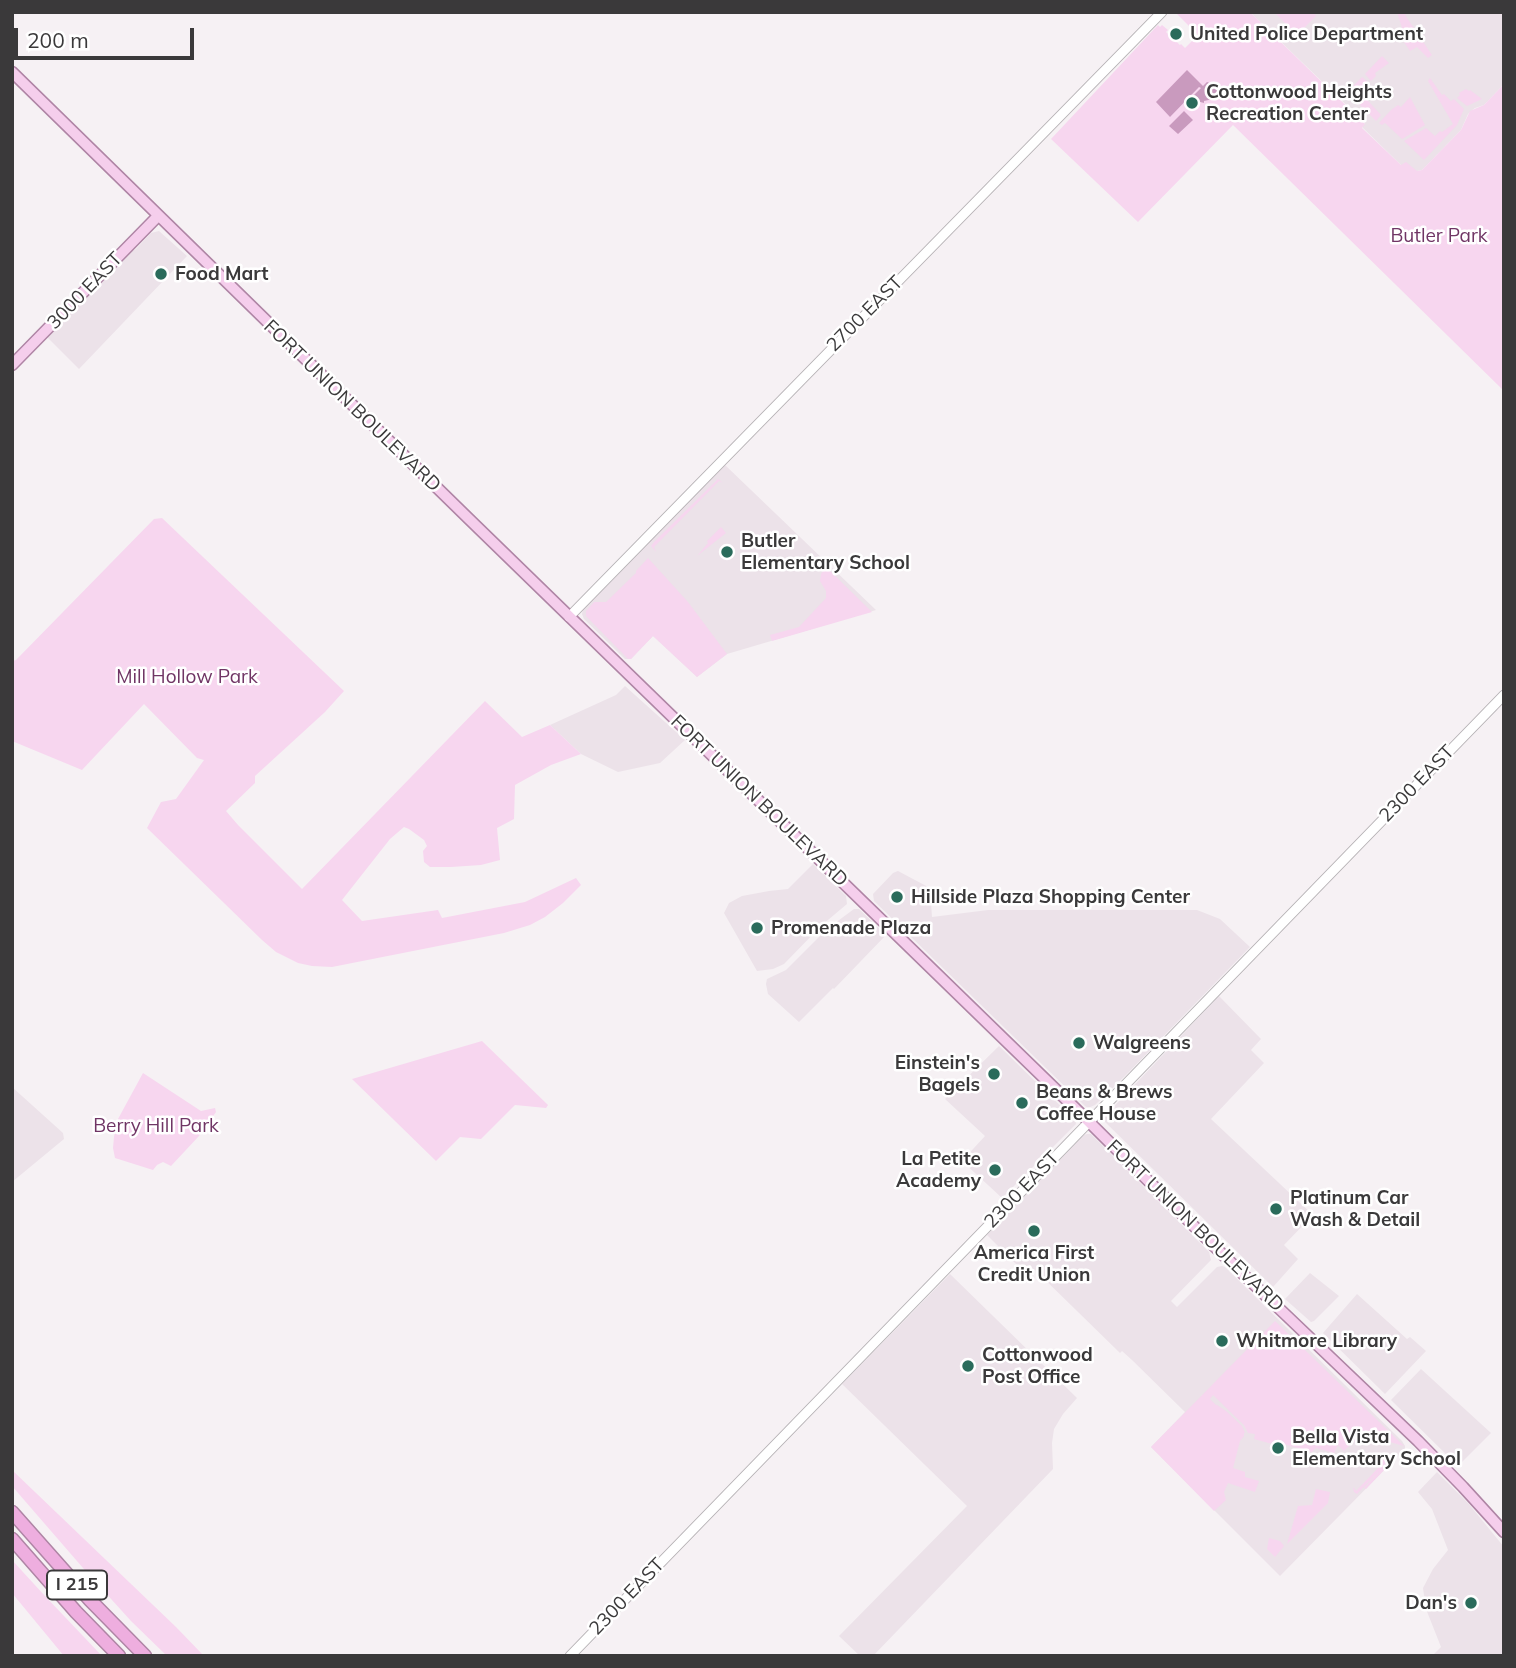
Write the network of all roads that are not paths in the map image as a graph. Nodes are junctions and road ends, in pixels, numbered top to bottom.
1 (1162, 12) edge
2 (12, 72) edge
3 (158, 216) junction
4 (12, 365) edge
5 (569, 617) junction
6 (1504, 695) edge
7 (1088, 1121) junction
8 (12, 1512) edge
9 (1504, 1532) edge
10 (12, 1539) edge
11 (118, 1656) edge
12 (145, 1656) edge
13 (570, 1656) edge

1 - 5 street, 2700 EAST
2 - 3 main road, FORT UNION BOULEVARD
3 - 4 main road, 3000 EAST
3 - 5 main road, FORT UNION BOULEVARD
5 - 7 main road, FORT UNION BOULEVARD
6 - 7 street, 2300 EAST
7 - 9 main road, FORT UNION BOULEVARD
7 - 13 street, 2300 EAST
8 - 12 highway, I 215
10 - 11 highway, I 215

